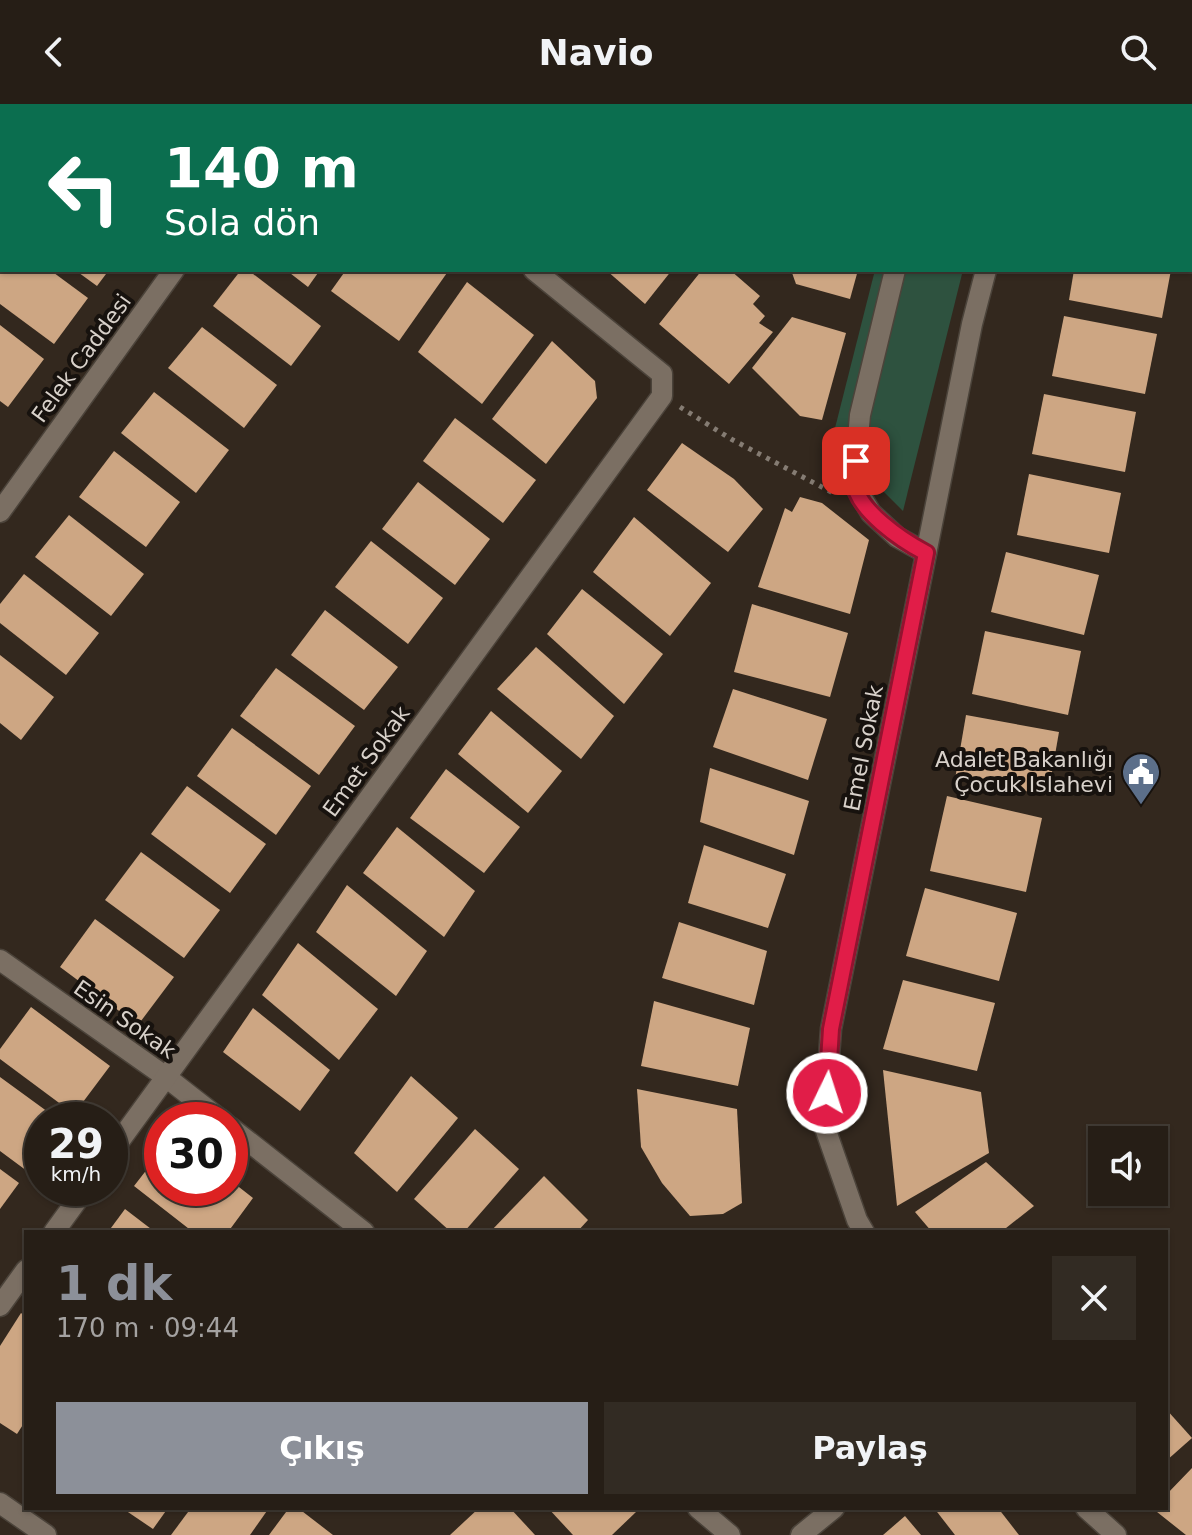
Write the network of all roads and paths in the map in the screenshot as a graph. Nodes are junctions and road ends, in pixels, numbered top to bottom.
1 (173, 272) edge
2 (536, 272) edge
3 (895, 272) edge
4 (985, 272) edge
5 (662, 396) junction
6 (0, 512) edge
7 (871, 513) junction
8 (926, 553) junction
9 (0, 960) edge
10 (166, 1077) junction
11 (198, 1102) edge
12 (128, 1129) edge
13 (248, 1141) edge
14 (73, 1206) edge
15 (55, 1230) edge
16 (361, 1230) edge
17 (863, 1230) edge
18 (24, 1273) edge
19 (0, 1306) edge
20 (0, 1503) edge
21 (700, 1510) edge
22 (832, 1510) edge
23 (1088, 1510) edge
24 (46, 1535) edge
25 (730, 1535) edge
26 (801, 1535) edge
27 (1116, 1535) edge

1 - 6 street, Felek Caddesi
2 - 5 street
3 - 7 street
4 - 8 street, Emel Sokak
5 - 7 path
5 - 10 street, Emet Sokak
7 - 8 street
8 - 17 street, Emel Sokak
9 - 10 street, Esin Sokak
10 - 11 street, Esin Sokak
10 - 12 street, Emet Sokak
13 - 16 street
14 - 15 street
18 - 19 street
20 - 24 street
21 - 25 street
22 - 26 street
23 - 27 street

